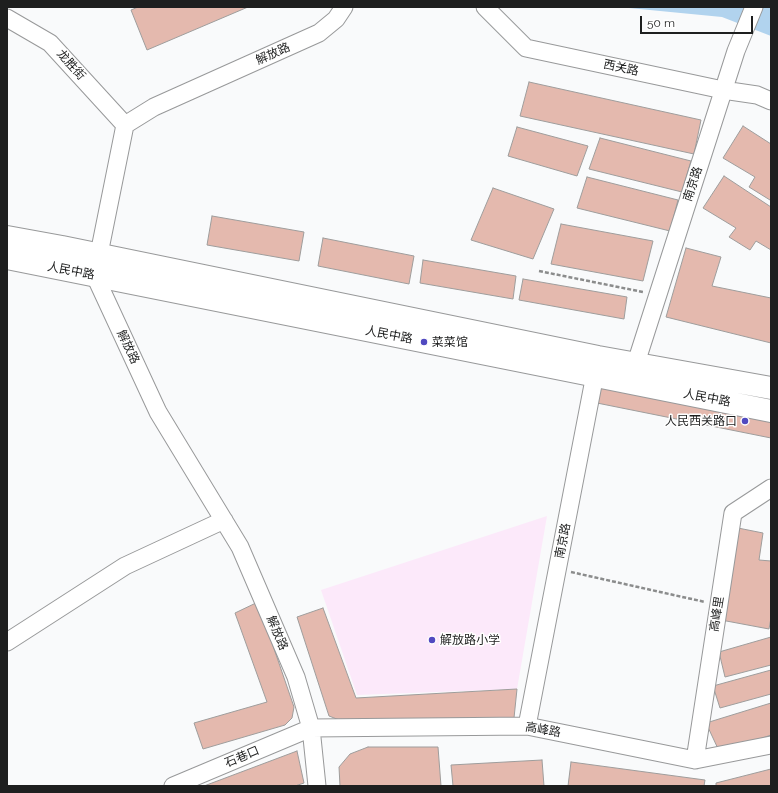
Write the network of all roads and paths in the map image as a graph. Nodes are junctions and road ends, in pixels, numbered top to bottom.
1 (344, 7) edge
2 (485, 7) edge
3 (754, 7) edge
4 (7, 18) edge
5 (724, 90) junction
6 (771, 102) edge
7 (125, 125) junction
8 (7, 237) edge
9 (99, 254) junction
10 (7, 258) edge
11 (539, 271) dead end
12 (95, 276) junction
13 (658, 295) junction
14 (636, 363) junction
15 (596, 366) junction
16 (771, 388) edge
17 (771, 411) edge
18 (771, 488) edge
19 (224, 520) junction
20 (557, 569) junction
21 (719, 606) junction
22 (7, 642) edge
23 (527, 726) junction
24 (311, 728) junction
25 (771, 745) edge
26 (695, 760) junction
27 (173, 786) edge
28 (317, 786) edge

1 - 7 street, 解放路
2 - 5 street, 西关路
3 - 5 street, 南京路
4 - 7 street, 龙胜街
5 - 6 street, 西关路
5 - 13 street, 南京路
7 - 9 street
8 - 9 main road, 人民中路
9 - 12 street
9 - 15 main road, 人民中路
10 - 12 main road, 人民中路
11 - 13 path
12 - 15 main road, 人民中路
12 - 19 street, 解放路
13 - 14 street, 南京路
14 - 15 main road, 人民中路
14 - 16 main road, 人民中路
15 - 17 main road, 人民中路
15 - 20 street, 南京路
18 - 21 street, 高峰里
19 - 22 street
19 - 24 street, 解放路
20 - 21 path
20 - 23 street, 南京路
21 - 26 street, 高峰里
23 - 24 street, 高峰路
23 - 26 street, 高峰路
24 - 27 street, 石巷口
24 - 28 street, 解放路
25 - 26 street, 高峰路

